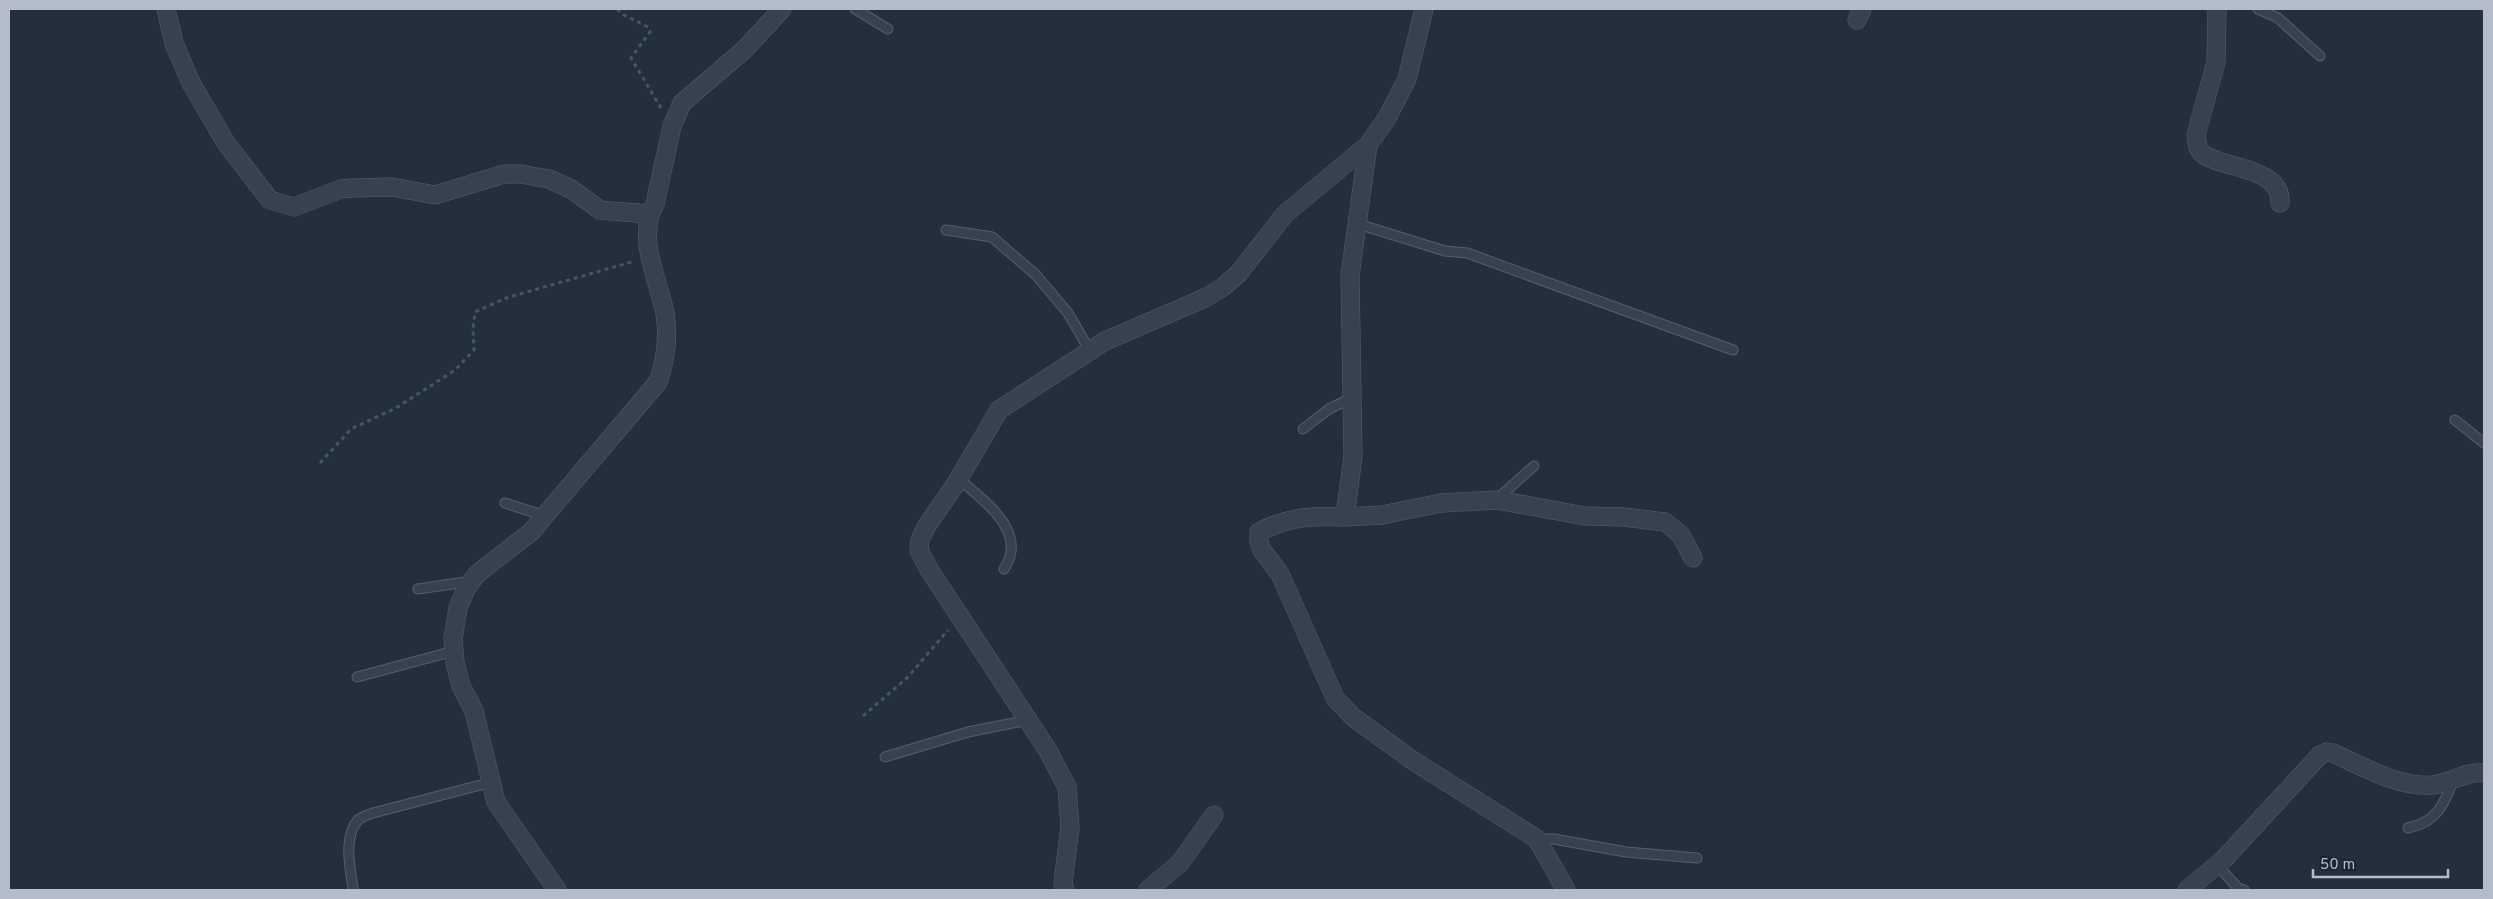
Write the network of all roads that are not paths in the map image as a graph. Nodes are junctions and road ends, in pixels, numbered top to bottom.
1 (166, 9) edge
2 (782, 9) edge
3 (855, 9) edge
4 (1424, 9) edge
5 (2217, 9) edge
6 (2258, 9) edge
7 (888, 29) dead end
8 (2320, 56) dead end
9 (1368, 145) junction
10 (2280, 203) dead end
11 (649, 214) junction
12 (1358, 224) junction
13 (946, 230) dead end
14 (1733, 350) dead end
15 (1090, 351) junction
16 (1351, 398) junction
17 (2455, 420) dead end
18 (1303, 429) dead end
19 (2484, 443) edge
20 (1534, 466) dead end
21 (959, 479) junction
22 (1497, 500) junction
23 (505, 503) dead end
24 (545, 516) junction
25 (1345, 517) junction
26 (1693, 558) dead end
27 (1004, 570) dead end
28 (472, 581) junction
29 (418, 589) dead end
30 (454, 651) junction
31 (357, 676) dead end
32 (1028, 720) junction
33 (885, 757) dead end
34 (2484, 773) edge
35 (2454, 778) junction
36 (493, 782) junction
37 (1214, 815) dead end
38 (2408, 828) dead end
39 (1537, 839) junction
40 (1697, 858) dead end
41 (2217, 865) junction
42 (353, 888) dead end
43 (557, 890) edge
44 (1065, 890) edge
45 (1148, 890) edge
46 (1566, 890) edge
47 (2187, 890) edge
48 (2244, 890) edge

1 - 11 street
2 - 11 street
3 - 7 lane
4 - 9 street
5 - 10 street
6 - 8 lane
9 - 12 street
9 - 15 street
11 - 24 street
12 - 14 lane
12 - 16 street
13 - 15 lane
15 - 21 street
16 - 18 lane
16 - 25 street
17 - 19 lane
20 - 22 lane
21 - 27 lane
21 - 32 street
22 - 25 street
22 - 26 street
23 - 24 lane
24 - 28 street
25 - 39 street
28 - 29 lane
28 - 30 street
30 - 31 lane
30 - 36 street
32 - 33 lane
32 - 44 street
34 - 35 street
35 - 38 lane
35 - 41 street
36 - 42 lane
36 - 43 street
37 - 45 street
39 - 40 lane
39 - 46 street
41 - 47 street
41 - 48 lane

